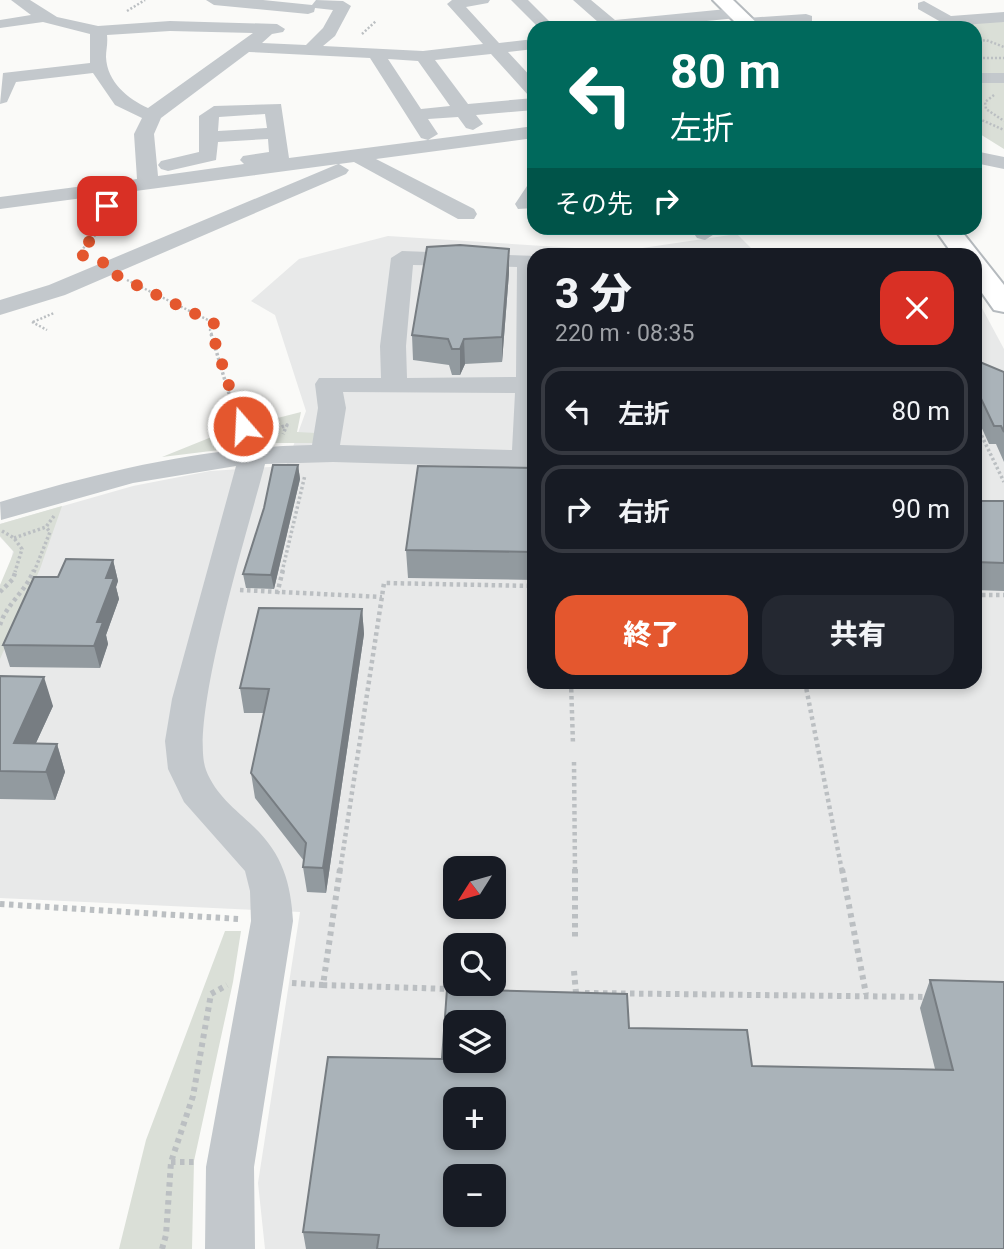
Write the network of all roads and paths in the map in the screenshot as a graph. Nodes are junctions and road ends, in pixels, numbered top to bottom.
1 (19, 0) edge
2 (214, 0) edge
3 (482, 0) edge
4 (519, 0) edge
5 (582, 0) edge
6 (722, 0) edge
7 (319, 4) edge
8 (653, 6) dead end
9 (924, 6) dead end
10 (1004, 17) edge
11 (49, 19) junction
12 (806, 19) dead end
13 (670, 20) junction
14 (376, 21) dead end
15 (541, 21) edge
16 (611, 21) edge
17 (661, 21) edge
18 (745, 21) edge
19 (4, 24) dead end
20 (178, 26) junction
21 (284, 30) junction
22 (98, 31) junction
23 (31, 33) dead end
24 (324, 33) junction
25 (362, 34) joint
26 (982, 41) edge
27 (527, 47) edge
28 (1004, 47) edge
29 (171, 49) dead end
30 (243, 49) junction
31 (212, 50) dead end
32 (310, 50) junction
33 (374, 52) junction
34 (527, 55) edge
35 (41, 56) dead end
36 (502, 56) junction
37 (982, 58) edge
38 (1004, 58) edge
39 (97, 60) junction
40 (430, 67) junction
41 (391, 80) junction
42 (982, 80) edge
43 (527, 83) edge
44 (1002, 85) edge
45 (27, 96) dead end
46 (0, 98) edge
47 (527, 105) edge
48 (242, 110) junction
49 (462, 111) junction
50 (415, 114) junction
51 (153, 115) junction
52 (982, 120) edge
53 (1004, 121) edge
54 (1004, 130) edge
55 (277, 133) junction
56 (527, 133) edge
57 (246, 135) junction
58 (208, 137) junction
59 (475, 140) junction
60 (435, 144) junction
61 (370, 156) junction
62 (982, 158) edge
63 (202, 159) junction
64 (249, 160) junction
65 (1004, 163) edge
66 (475, 166) dead end
67 (148, 177) junction
68 (105, 190) junction
69 (0, 203) edge
70 (466, 214) dead end
71 (527, 260) edge
72 (104, 269) junction
73 (982, 278) edge
74 (990, 294) edge
75 (0, 308) edge
76 (527, 385) edge
77 (394, 386) junction
78 (982, 436) edge
79 (248, 441) junction
80 (527, 459) edge
81 (314, 465) junction
82 (1004, 482) edge
83 (51, 506) dead end
84 (1, 511) edge
85 (46, 527) junction
86 (0, 530) edge
87 (14, 538) junction
88 (527, 586) edge
89 (236, 589) dead end
90 (0, 592) edge
91 (277, 594) junction
92 (982, 595) edge
93 (1004, 595) edge
94 (382, 597) junction
95 (0, 625) edge
96 (571, 689) edge
97 (806, 689) edge
98 (573, 744) dead end
99 (574, 762) dead end
100 (0, 904) edge
101 (272, 921) junction
102 (575, 938) dead end
103 (574, 971) dead end
104 (233, 982) dead end
105 (282, 982) dead end
106 (323, 985) junction
107 (443, 989) edge
108 (565, 993) edge
109 (576, 993) junction
110 (866, 994) junction
111 (935, 997) edge
112 (171, 1163) junction
113 (204, 1163) dead end
114 (162, 1249) edge
115 (230, 1249) edge

1 - 11 street
2 - 7 street
3 - 36 street
4 - 15 street
5 - 16 street
6 - 18 main road
7 - 21 street
7 - 24 street
8 - 13 street
9 - 10 street
11 - 19 street
11 - 22 street
11 - 23 street
12 - 18 street
13 - 17 street
13 - 18 street
14 - 25 path
20 - 21 street
20 - 22 street
20 - 29 street
21 - 24 street
21 - 30 street
22 - 39 street
24 - 25 street
24 - 32 street
26 - 28 path
27 - 36 street
30 - 31 street
30 - 32 street
30 - 51 street
32 - 33 street
33 - 40 street
33 - 41 street
34 - 36 street
35 - 39 street
36 - 40 street
36 - 43 street
37 - 38 path
39 - 46 street
39 - 51 street
40 - 41 street
40 - 49 street
41 - 50 street
42 - 44 street
44 - 53 path
45 - 46 street
47 - 49 street
48 - 55 street
48 - 57 street
48 - 58 street
49 - 50 street
49 - 59 street
50 - 60 street
51 - 67 street
52 - 54 path
55 - 57 street
55 - 64 street
56 - 59 street
57 - 58 street
57 - 64 street
58 - 63 street
59 - 60 street
59 - 66 street
60 - 61 street
61 - 67 street
61 - 70 street
61 - 72 street
62 - 65 street
63 - 64 street
63 - 67 street
67 - 68 street
68 - 69 street
68 - 72 path
71 - 77 street
72 - 75 street
72 - 79 path
73 - 74 main road
76 - 77 street
77 - 81 street
78 - 82 path
79 - 81 street
79 - 84 street
79 - 101 street
80 - 81 street
81 - 91 path
83 - 85 path
85 - 87 path
85 - 95 path
86 - 87 path
87 - 90 path
88 - 94 path
89 - 91 path
91 - 94 path
92 - 93 path
94 - 106 path
96 - 98 path
97 - 110 path
99 - 102 path
100 - 101 path
101 - 115 street
103 - 109 path
104 - 112 path
105 - 106 path
106 - 107 path
108 - 109 path
109 - 110 path
110 - 111 path
112 - 113 path
112 - 114 path

